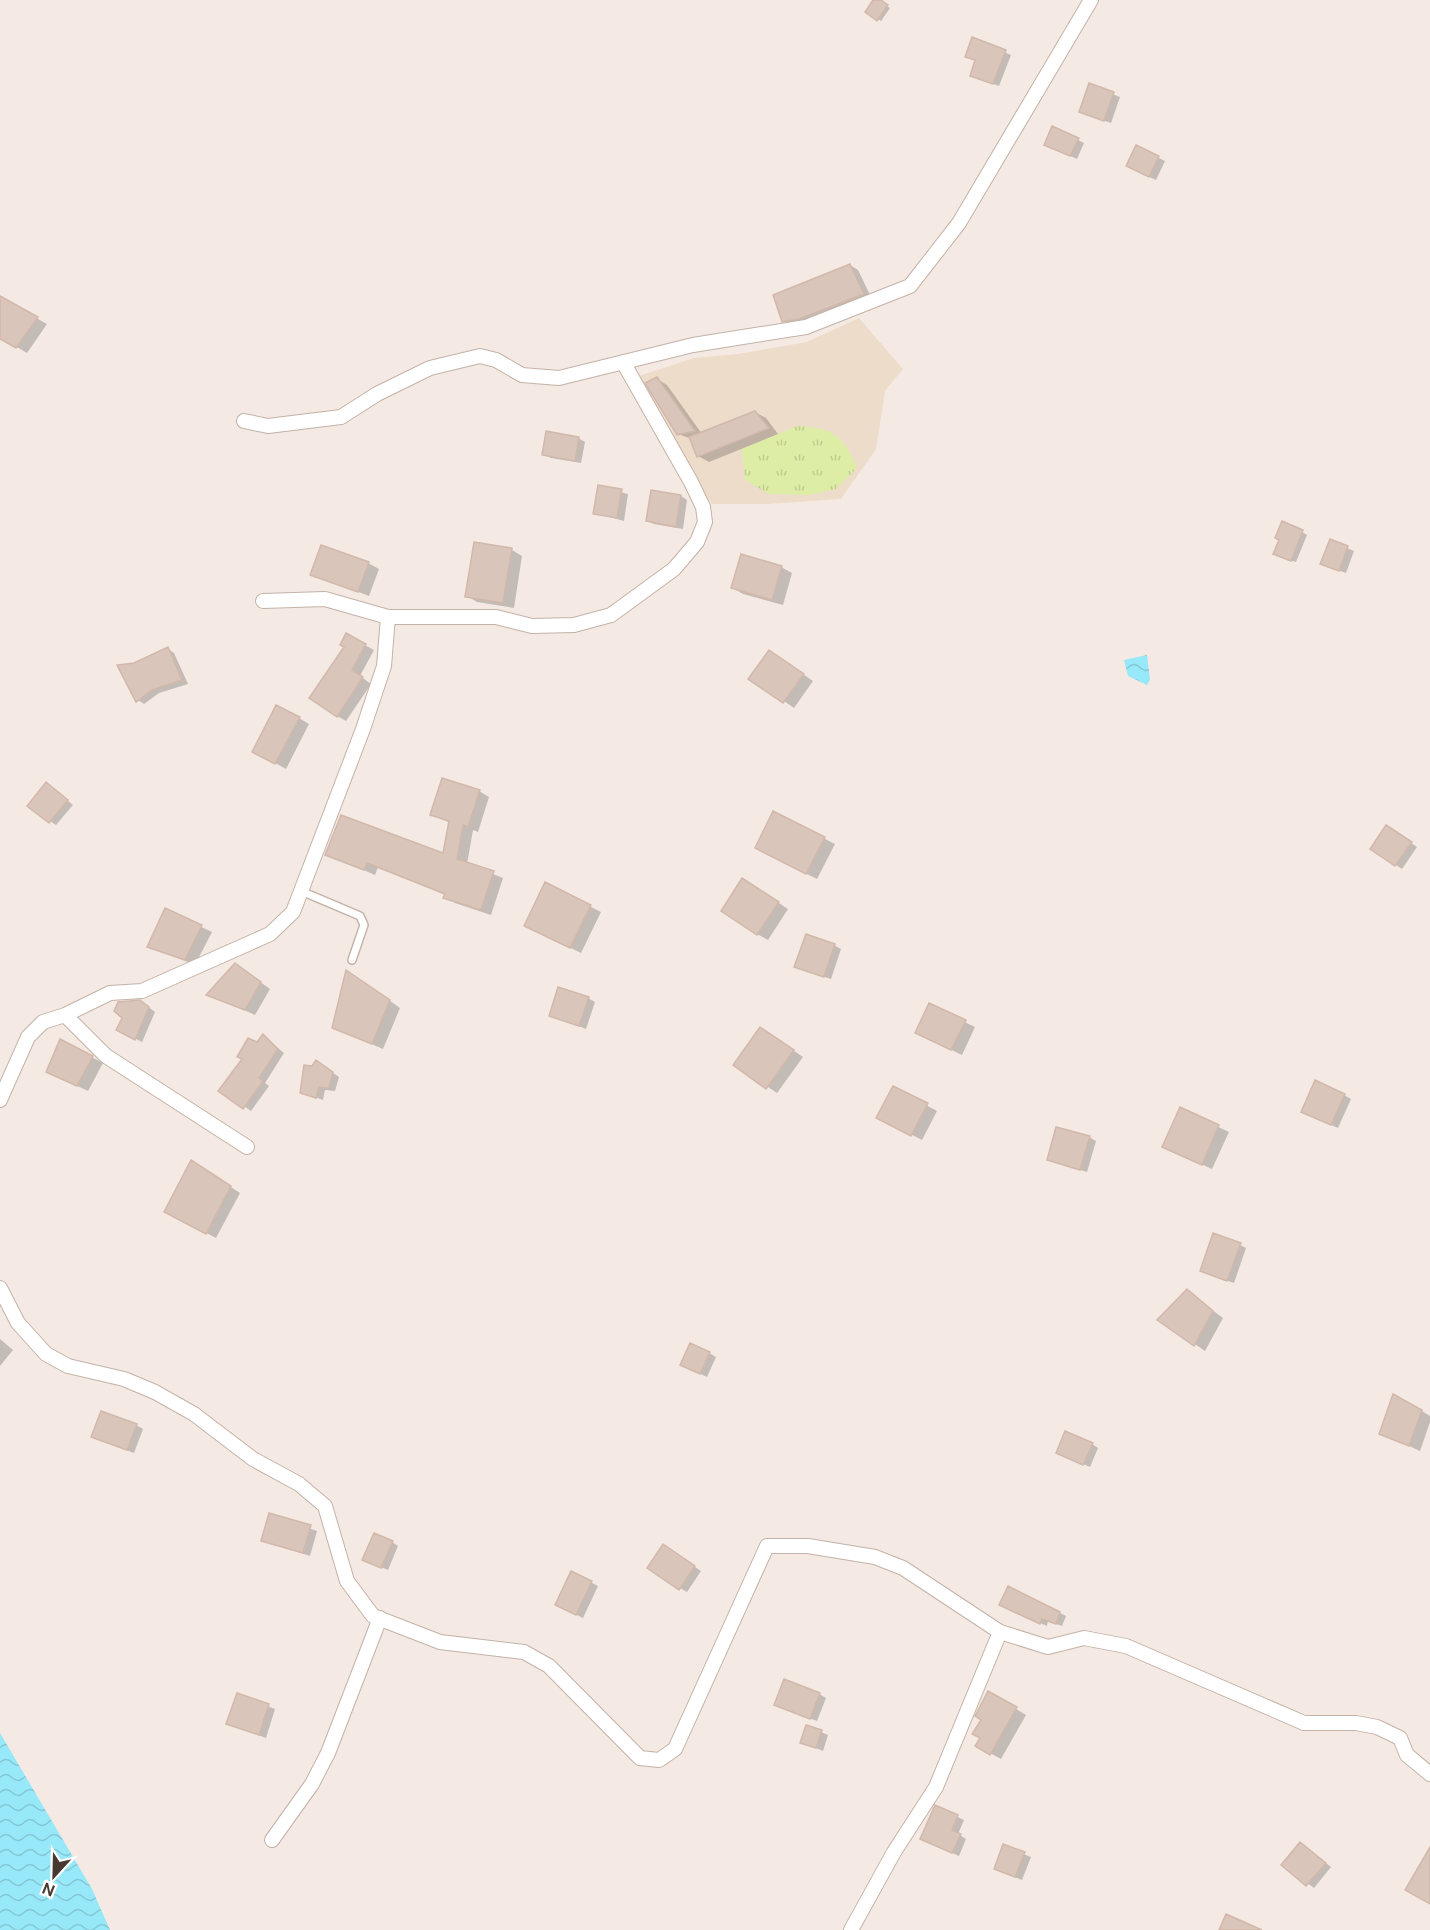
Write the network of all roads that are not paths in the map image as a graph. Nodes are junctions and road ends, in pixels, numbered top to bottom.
1 (1091, 0) edge
2 (623, 362) junction
3 (244, 421) dead end
4 (263, 601) dead end
5 (388, 617) junction
6 (301, 891) junction
7 (352, 960) dead end
8 (65, 1015) junction
9 (0, 1100) edge
10 (248, 1147) dead end
11 (0, 1288) edge
12 (380, 1618) junction
13 (1000, 1632) junction
14 (1430, 1774) edge
15 (272, 1840) dead end
16 (851, 1930) edge

1 - 2 street
2 - 3 street
2 - 5 street
4 - 5 street
5 - 6 street
6 - 7 lane
6 - 8 street
8 - 9 street
8 - 10 street
11 - 12 street
12 - 13 street
12 - 15 street
13 - 14 street
13 - 16 street

